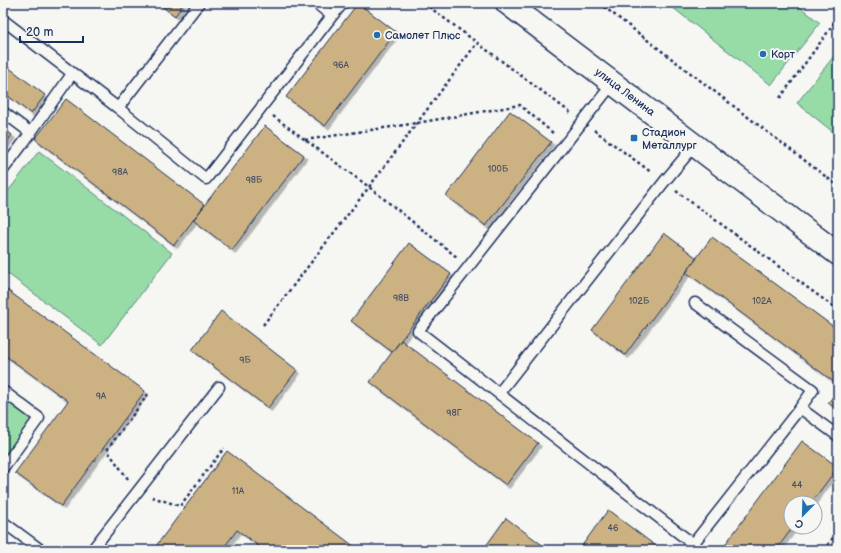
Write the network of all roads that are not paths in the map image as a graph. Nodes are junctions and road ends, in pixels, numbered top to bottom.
1 (199, 3) edge
2 (316, 3) edge
3 (343, 3) edge
4 (512, 4) edge
5 (332, 16) junction
6 (3, 20) edge
7 (72, 74) junction
8 (613, 83) junction
9 (118, 108) junction
10 (3, 112) edge
11 (31, 133) junction
12 (695, 145) junction
13 (3, 170) edge
14 (838, 254) edge
15 (695, 303) dead end
16 (219, 387) dead end
17 (3, 392) edge
18 (499, 393) junction
19 (800, 408) junction
20 (838, 436) edge
21 (3, 468) edge
22 (3, 522) edge
23 (40, 550) edge
24 (92, 550) edge

1 - 9 lane
2 - 5 lane
3 - 5 lane
4 - 8 street, улица Ленина
5 - 9 lane
6 - 7 lane
7 - 9 lane
7 - 11 lane
8 - 12 street, улица Ленина
8 - 18 lane
10 - 11 lane
11 - 13 lane
12 - 14 street, улица Ленина
12 - 18 lane
15 - 19 lane
16 - 24 lane
17 - 21 lane
18 - 19 lane
19 - 20 lane
22 - 23 lane

